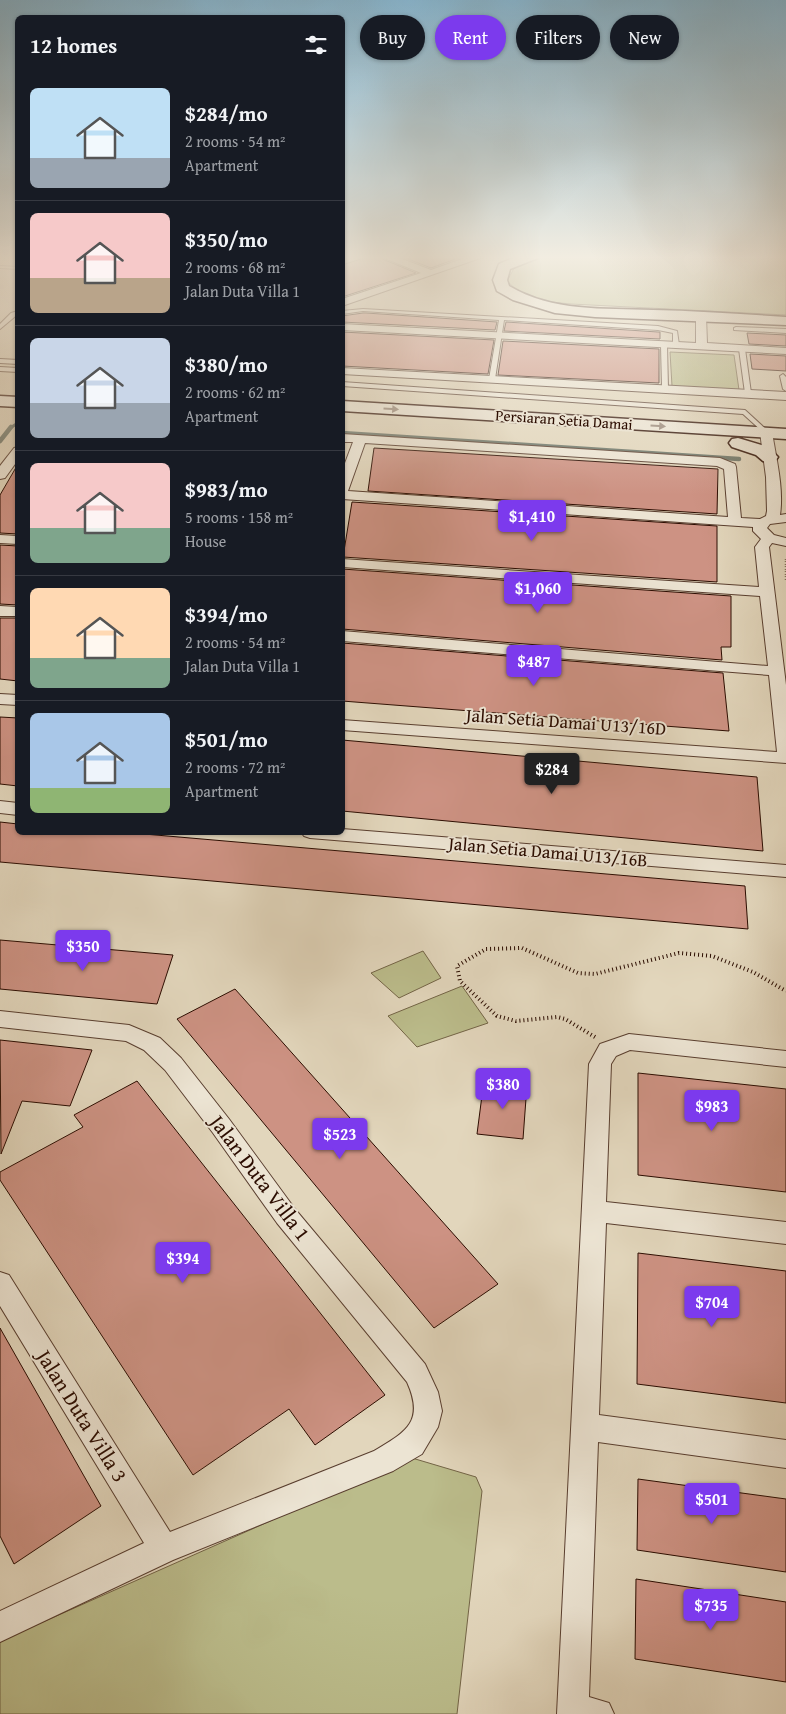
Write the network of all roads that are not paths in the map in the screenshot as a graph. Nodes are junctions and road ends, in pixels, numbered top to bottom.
1 (481, 335) edge
2 (677, 335) edge
3 (702, 335) edge
4 (499, 336) junction
5 (664, 345) junction
6 (676, 345) junction
7 (702, 347) junction
8 (742, 349) junction
9 (786, 351) edge
10 (0, 361) edge
11 (15, 362) edge
12 (0, 369) edge
13 (15, 370) edge
14 (345, 371) edge
15 (783, 376) dead end
16 (492, 379) junction
17 (345, 384) edge
18 (0, 386) edge
19 (15, 387) edge
20 (666, 389) junction
21 (786, 389) edge
22 (748, 393) junction
23 (786, 396) edge
24 (0, 401) edge
25 (15, 402) edge
26 (345, 406) edge
27 (345, 421) edge
28 (786, 434) edge
29 (345, 438) edge
30 (360, 439) junction
31 (768, 445) junction
32 (786, 446) edge
33 (15, 455) edge
34 (0, 475) edge
35 (15, 475) edge
36 (345, 482) edge
37 (345, 496) edge
38 (786, 518) edge
39 (767, 521) junction
40 (736, 522) junction
41 (770, 538) junction
42 (0, 539) edge
43 (15, 540) edge
44 (786, 542) edge
45 (345, 563) edge
46 (768, 592) junction
47 (0, 611) edge
48 (15, 612) edge
49 (345, 636) edge
50 (776, 671) junction
51 (0, 699) edge
52 (15, 700) edge
53 (345, 725) edge
54 (786, 757) edge
55 (0, 807) edge
56 (15, 809) edge
57 (345, 835) edge
58 (786, 871) edge
59 (0, 1019) edge
60 (786, 1059) edge
61 (594, 1211) junction
62 (786, 1233) edge
63 (0, 1283) edge
64 (586, 1427) junction
65 (786, 1454) edge
66 (164, 1549) junction
67 (0, 1627) edge
68 (573, 1714) edge
69 (598, 1714) edge

1 - 4 street
2 - 6 lane
3 - 7 street
4 - 5 street
4 - 16 lane
5 - 6 street
5 - 20 lane
6 - 7 street
7 - 8 street
8 - 9 street
8 - 22 lane
10 - 11 lane
12 - 13 lane
14 - 16 street
15 - 21 lane
16 - 20 street
17 - 31 lane
18 - 19 street
20 - 22 street
22 - 23 street
24 - 25 street
26 -> 31 street, Persiaran Setia Damai
27 - 31 street, Persiaran Setia Damai
28 - 31 street, Persiaran Setia Damai
29 - 30 street
30 - 36 street
30 - 40 street
31 - 32 street, Persiaran Setia Damai
31 - 39 street
33 - 34 street
34 - 35 street
37 - 40 street
38 - 39 street
39 - 40 street
39 - 41 street
41 - 44 street
41 - 46 street
42 - 43 street
45 - 46 street
46 - 50 street
47 - 48 street
49 - 50 street
50 - 54 street
51 - 52 street
53 - 54 street, Jalan Setia Damai U13/16D
55 - 56 street
57 - 58 street, Jalan Setia Damai U13/16B
59 - 66 street, Jalan Duta Villa 1
60 - 61 street
61 - 62 street
61 - 64 street
63 - 66 street, Jalan Duta Villa 3
64 - 65 street
64 - 68 street
66 - 67 street
68 - 69 street

